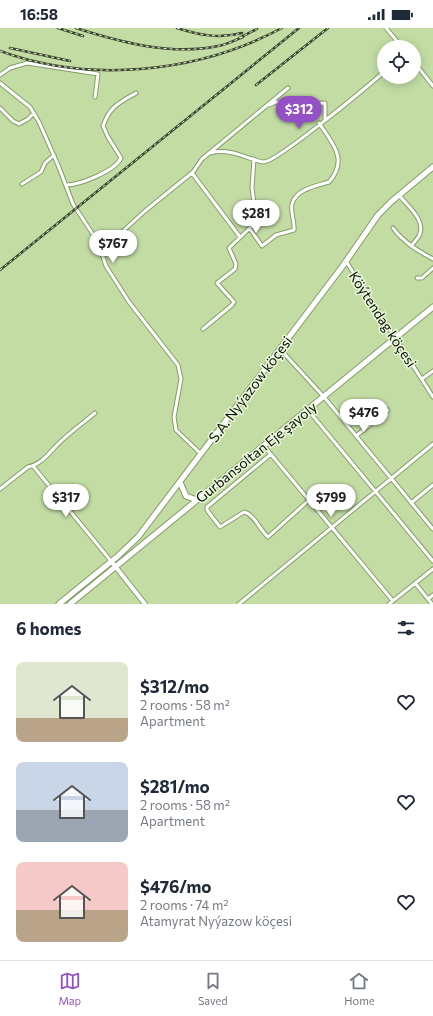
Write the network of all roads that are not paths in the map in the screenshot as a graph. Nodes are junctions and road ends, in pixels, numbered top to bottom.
1 (386, 28) edge
2 (396, 40) edge
3 (421, 71) edge
4 (0, 75) edge
5 (377, 78) edge
6 (0, 84) edge
7 (433, 86) edge
8 (288, 88) dead end
9 (136, 93) dead end
10 (95, 97) dead end
11 (266, 106) junction
12 (0, 108) edge
13 (34, 113) junction
14 (325, 119) junction
15 (319, 123) junction
16 (208, 154) junction
17 (54, 155) junction
18 (254, 159) junction
19 (433, 167) edge
20 (192, 173) junction
21 (22, 184) dead end
22 (66, 185) junction
23 (399, 195) junction
24 (393, 228) dead end
25 (250, 229) junction
26 (240, 237) junction
27 (411, 246) junction
28 (101, 251) junction
29 (433, 259) edge
30 (346, 261) junction
31 (433, 268) edge
32 (418, 278) dead end
33 (433, 307) edge
34 (203, 329) dead end
35 (395, 338) junction
36 (280, 349) junction
37 (433, 371) edge
38 (422, 379) junction
39 (324, 397) junction
40 (433, 397) edge
41 (308, 410) junction
42 (388, 410) dead end
43 (95, 413) dead end
44 (356, 436) junction
45 (433, 444) edge
46 (264, 446) junction
47 (201, 454) junction
48 (271, 454) junction
49 (33, 466) junction
50 (391, 478) junction
51 (180, 482) junction
52 (433, 485) edge
53 (0, 489) edge
54 (375, 492) junction
55 (197, 500) junction
56 (309, 500) junction
57 (411, 503) junction
58 (332, 528) junction
59 (433, 529) edge
60 (111, 561) junction
61 (433, 562) edge
62 (116, 567) junction
63 (433, 569) edge
64 (415, 583) junction
65 (433, 595) edge
66 (428, 599) junction
67 (393, 601) junction
68 (59, 604) edge
69 (70, 604) edge
70 (145, 604) edge
71 (239, 604) edge
72 (389, 604) edge
73 (432, 604) edge

1 - 2 street
3 - 7 street
4 - 10 street
5 - 14 street
6 - 13 street
8 - 11 street
9 - 22 street
11 - 14 street
11 - 16 street
12 - 13 street
13 - 17 street
14 - 15 street
15 - 18 street
15 - 25 street
16 - 18 street
16 - 20 street
17 - 21 street
17 - 22 street
18 - 25 street
19 - 23 main road, S.A. Nyýazow köçesi
20 - 26 street
20 - 28 street
22 - 28 street
23 - 27 street
23 - 30 main road, S.A. Nyýazow köçesi
24 - 27 street
25 - 26 street
26 - 34 street
27 - 29 street
28 - 47 street
30 - 35 street, Köýtendag köçesi
30 - 36 main road, S.A. Nyýazow köçesi
31 - 32 street
33 - 35 main road, Gurbansoltan Eje şayoly
35 - 38 street, Köýtendag köçesi
35 - 39 main road, Gurbansoltan Eje şayoly
36 - 39 street
36 - 47 main road, S.A. Nyýazow köçesi
37 - 38 street
38 - 40 street, Köýtendag köçesi
39 - 41 main road, Gurbansoltan Eje şayoly
39 - 44 street
41 - 46 main road, Gurbansoltan Eje şayoly
41 - 54 street
42 - 44 street
43 - 49 street
44 - 50 street
45 - 50 street
46 - 48 street
46 - 55 main road, Gurbansoltan Eje şayoly
47 - 51 main road, S.A. Nyýazow köçesi
48 - 56 street
48 - 56 street
49 - 53 street
49 - 60 street
50 - 54 street
50 - 57 street
51 - 55 main road
51 - 60 main road, S.A. Nyýazow köçesi
52 - 57 street
54 - 58 street
54 - 61 street
55 - 62 main road, Gurbansoltan Eje şayoly
56 - 58 street
57 - 59 street
58 - 67 street
58 - 71 street
60 - 62 street
60 - 68 main road, S.A. Nyýazow köçesi
62 - 69 main road
62 - 70 street
63 - 64 street
64 - 66 street
64 - 67 street
65 - 66 street
66 - 73 street
67 - 72 street

